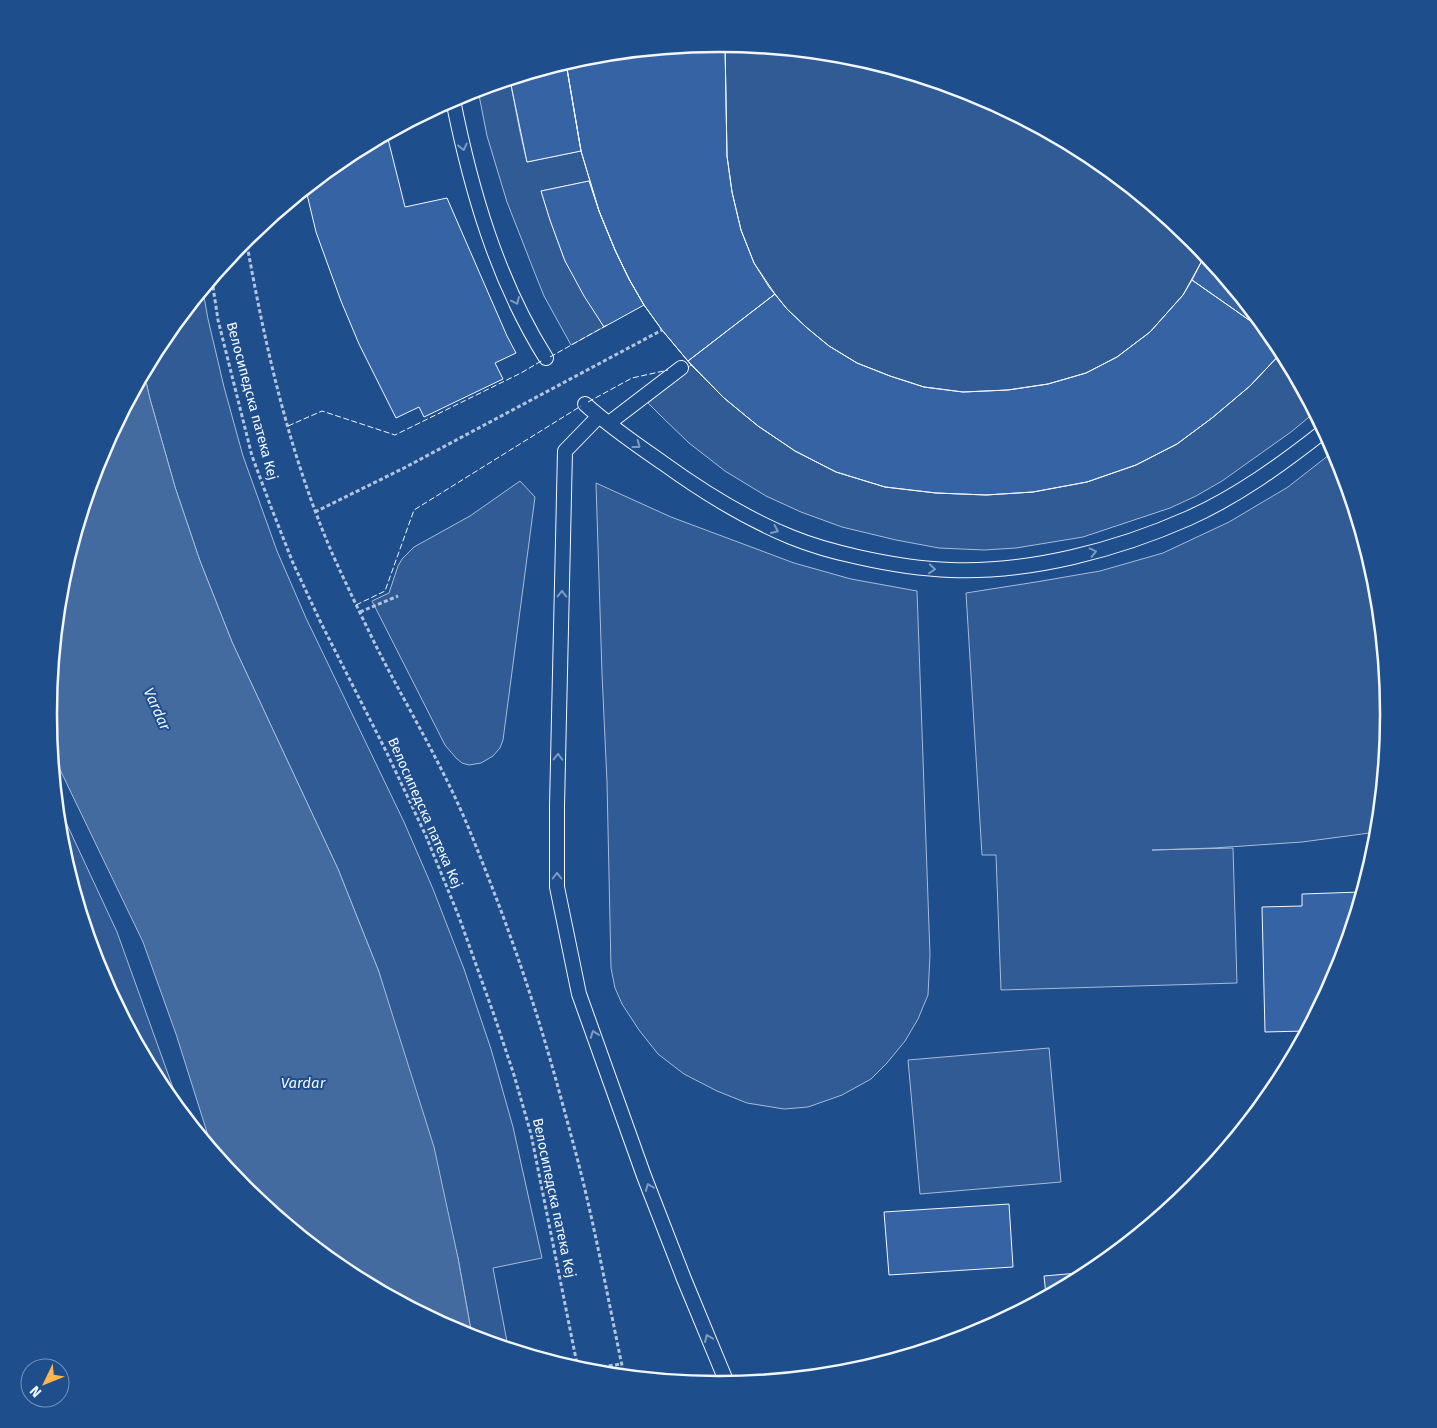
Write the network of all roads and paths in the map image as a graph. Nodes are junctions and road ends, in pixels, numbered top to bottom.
1 (455, 108) edge
2 (248, 249) edge
3 (213, 288) edge
4 (662, 330) dead end
5 (546, 358) dead end
6 (681, 368) dead end
7 (585, 404) dead end
8 (604, 420) junction
9 (1318, 435) edge
10 (315, 512) junction
11 (398, 596) dead end
12 (360, 612) junction
13 (576, 1360) edge
14 (622, 1364) junction
15 (608, 1366) edge
16 (623, 1369) edge
17 (724, 1376) edge

1 -> 5 lane
2 - 10 path
3 - 13 path, Велосипедска патека Кеј
4 - 10 path
6 - 8 lane
7 - 8 lane
8 -> 9 lane
17 -> 8 lane
10 - 12 path
11 - 12 path
12 - 14 path
14 - 15 path
14 - 16 path

